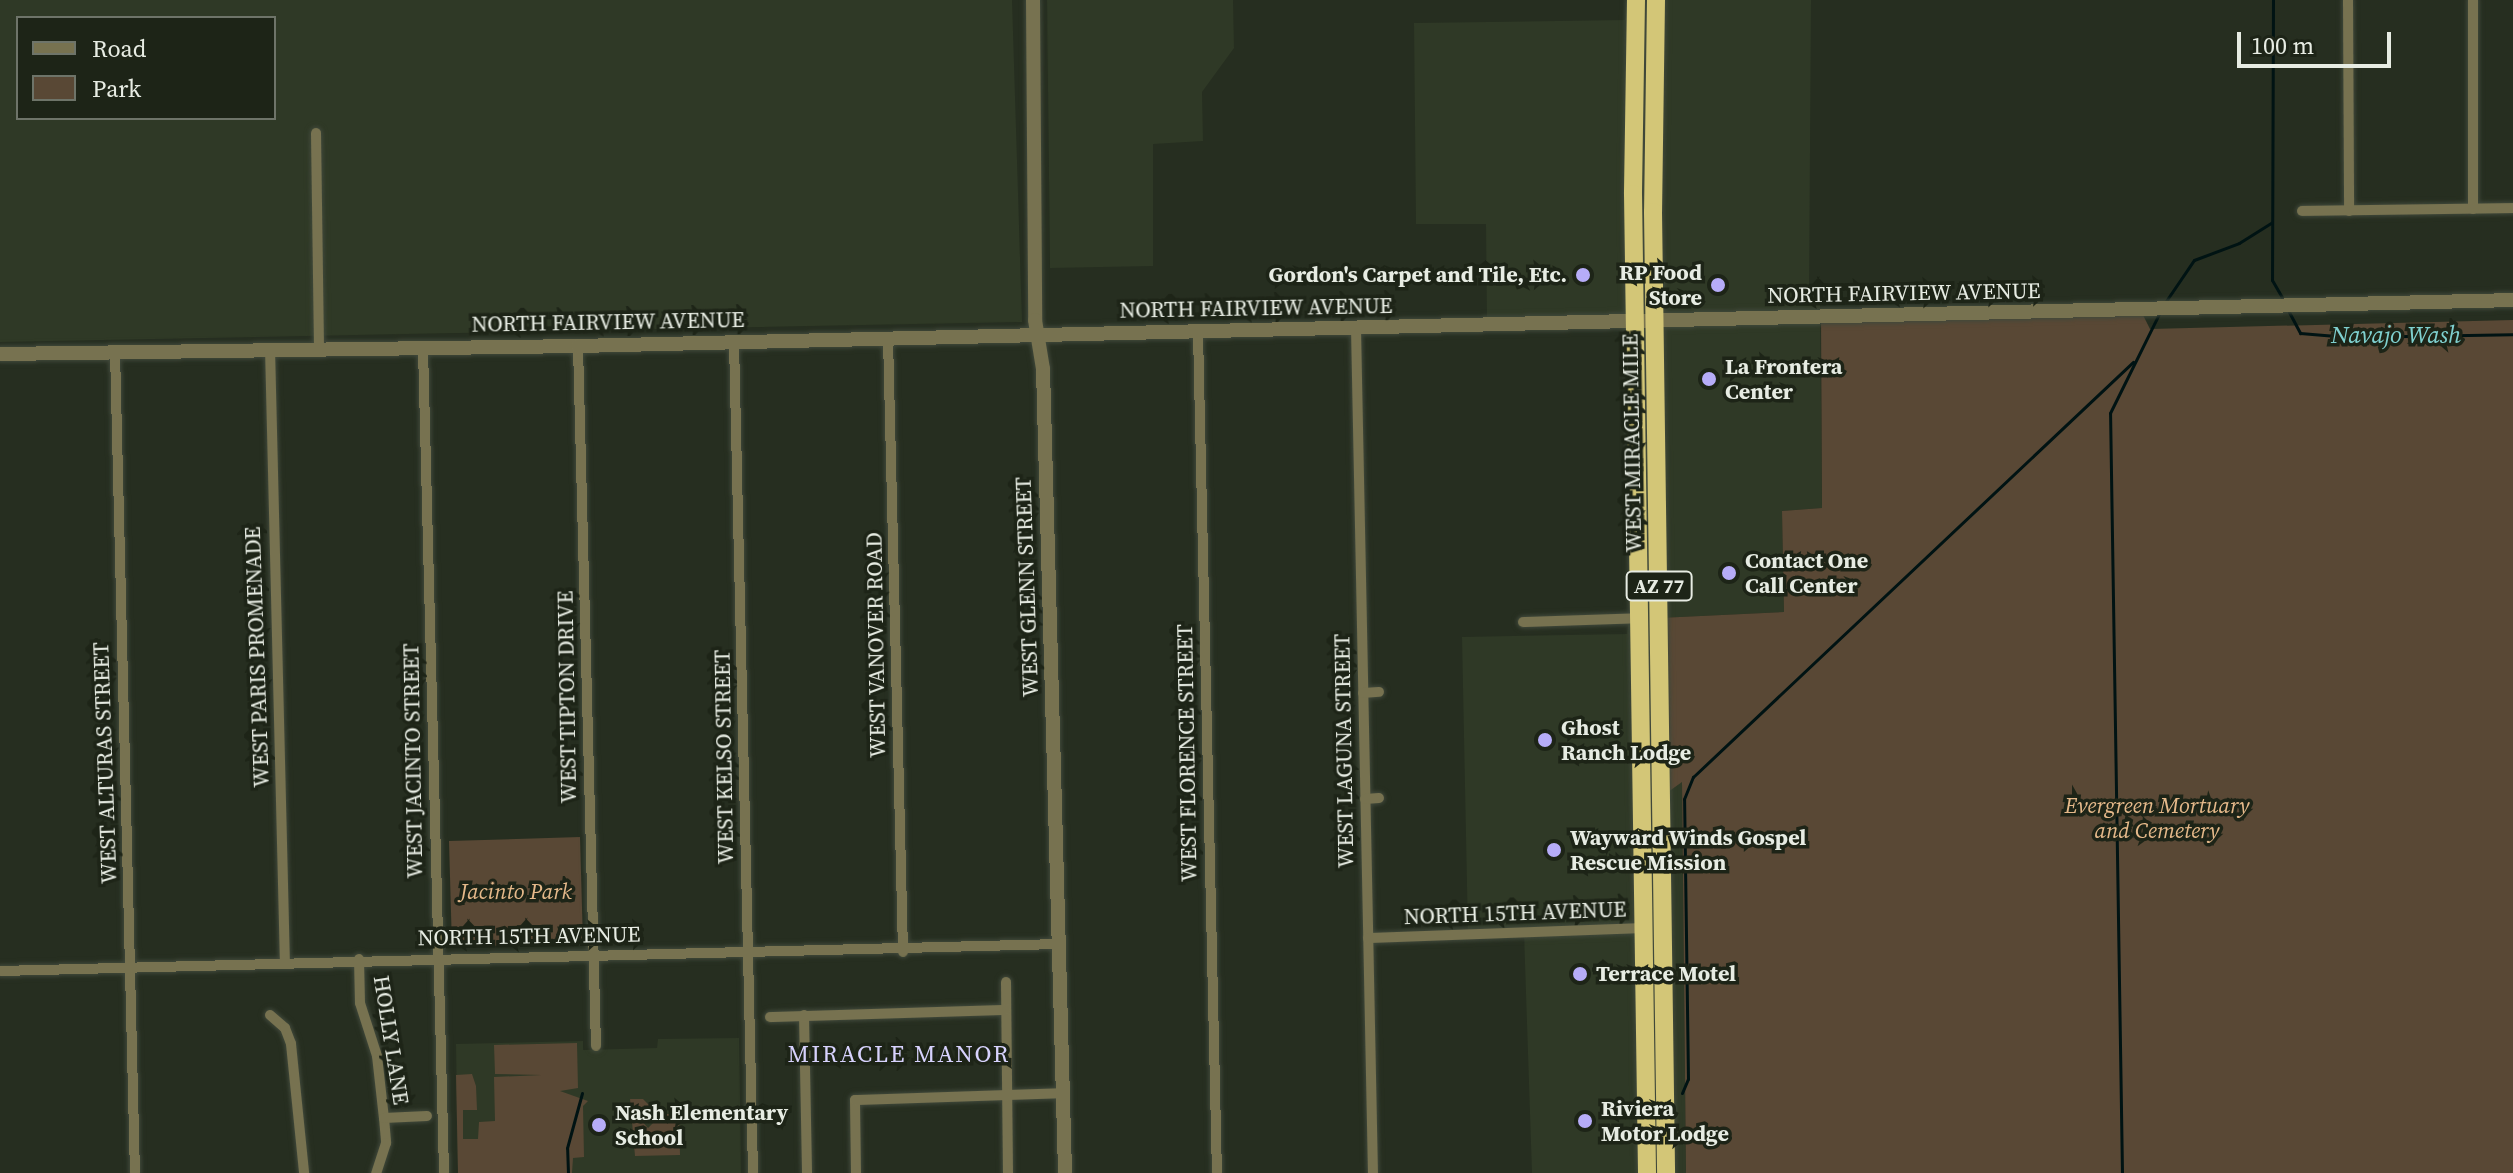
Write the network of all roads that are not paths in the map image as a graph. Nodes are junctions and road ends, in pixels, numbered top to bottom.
1 (1033, 0) edge
2 (1636, 0) edge
3 (2348, 0) edge
4 (2473, 0) edge
5 (1653, 3) edge
6 (316, 133) dead end
7 (2513, 208) edge
8 (2473, 209) junction
9 (2302, 211) dead end
10 (2349, 211) junction
11 (2513, 300) edge
12 (1635, 320) junction
13 (1655, 320) junction
14 (1356, 328) junction
15 (1198, 332) junction
16 (1039, 335) junction
17 (888, 338) junction
18 (734, 341) junction
19 (578, 346) junction
20 (270, 348) junction
21 (319, 348) junction
22 (423, 348) junction
23 (115, 351) junction
24 (0, 354) edge
25 (1639, 618) junction
26 (1659, 618) junction
27 (1523, 622) dead end
28 (1379, 692) dead end
29 (1363, 693) junction
30 (1379, 798) dead end
31 (1365, 799) junction
32 (1664, 928) junction
33 (1644, 929) junction
34 (1368, 938) junction
35 (1059, 944) junction
36 (903, 952) junction
37 (593, 954) junction
38 (749, 955) junction
39 (438, 957) junction
40 (359, 959) junction
41 (285, 964) junction
42 (131, 969) junction
43 (0, 971) edge
44 (1006, 982) dead end
45 (1006, 1010) junction
46 (270, 1015) dead end
47 (804, 1015) junction
48 (770, 1017) dead end
49 (596, 1046) dead end
50 (1063, 1093) junction
51 (1007, 1096) junction
52 (427, 1116) dead end
53 (384, 1118) junction
54 (135, 1173) edge
55 (304, 1173) edge
56 (376, 1173) edge
57 (444, 1173) edge
58 (753, 1173) edge
59 (807, 1173) edge
60 (856, 1173) edge
61 (1008, 1173) edge
62 (1065, 1173) edge
63 (1217, 1173) edge
64 (1373, 1173) edge
65 (1647, 1173) edge
66 (1666, 1173) edge

1 - 16 street, WEST GLENN STREET
2 - 12 highway, WEST MIRACLE MILE / AZ 77
3 - 10 street
4 - 8 street
5 - 13 highway, WEST MIRACLE MILE / AZ 77
6 - 21 street
7 - 8 street
8 - 10 street
9 - 10 street
11 - 13 street, NORTH FAIRVIEW AVENUE
12 - 13 street, NORTH FAIRVIEW AVENUE
12 - 14 street, NORTH FAIRVIEW AVENUE
12 - 25 highway, WEST MIRACLE MILE / AZ 77
13 - 26 highway, WEST MIRACLE MILE / AZ 77
14 - 15 street, NORTH FAIRVIEW AVENUE
14 - 29 street, WEST LAGUNA STREET
15 - 16 street, NORTH FAIRVIEW AVENUE
15 - 63 street, WEST FLORENCE STREET
16 - 17 street, NORTH FAIRVIEW AVENUE
16 - 35 street, WEST GLENN STREET
17 - 18 street, NORTH FAIRVIEW AVENUE
17 - 36 street, WEST VANOVER ROAD
18 - 19 street, NORTH FAIRVIEW AVENUE
18 - 38 street, WEST KELSO STREET
19 - 22 street, NORTH FAIRVIEW AVENUE
19 - 37 street, WEST TIPTON DRIVE
20 - 21 street, NORTH FAIRVIEW AVENUE
20 - 23 street, NORTH FAIRVIEW AVENUE
20 - 41 street, WEST PARIS PROMENADE
21 - 22 street, NORTH FAIRVIEW AVENUE
22 - 39 street, WEST JACINTO STREET
23 - 24 street, NORTH FAIRVIEW AVENUE
23 - 42 street, WEST ALTURAS STREET
25 - 26 street
25 - 27 street
25 - 33 highway, WEST MIRACLE MILE / AZ 77
26 - 32 highway, WEST MIRACLE MILE / AZ 77
28 - 29 street
29 - 31 street, WEST LAGUNA STREET
30 - 31 street
31 - 34 street, WEST LAGUNA STREET
32 - 33 street, NORTH 15TH AVENUE
32 - 66 highway, WEST MIRACLE MILE / AZ 77
33 - 34 street, NORTH 15TH AVENUE
33 - 65 highway, WEST MIRACLE MILE / AZ 77
34 - 64 street, WEST LAGUNA STREET
35 - 36 street, NORTH 15TH AVENUE
35 - 50 street, WEST GLENN STREET
36 - 38 street, NORTH 15TH AVENUE
37 - 38 street, NORTH 15TH AVENUE
37 - 39 street, NORTH 15TH AVENUE
37 - 49 street, WEST TIPTON DRIVE
38 - 58 street, WEST KELSO STREET
39 - 40 street, NORTH 15TH AVENUE
39 - 57 street, WEST JACINTO STREET
40 - 41 street, NORTH 15TH AVENUE
40 - 53 street, HOLLY LANE
41 - 42 street, NORTH 15TH AVENUE
42 - 43 street, NORTH 15TH AVENUE
42 - 54 street, WEST ALTURAS STREET
44 - 45 street
45 - 47 street
45 - 51 street
46 - 55 street
47 - 48 street
47 - 59 street
50 - 51 street
50 - 62 street, WEST GLENN STREET
51 - 60 street
51 - 61 street
52 - 53 street
53 - 56 street, HOLLY LANE

